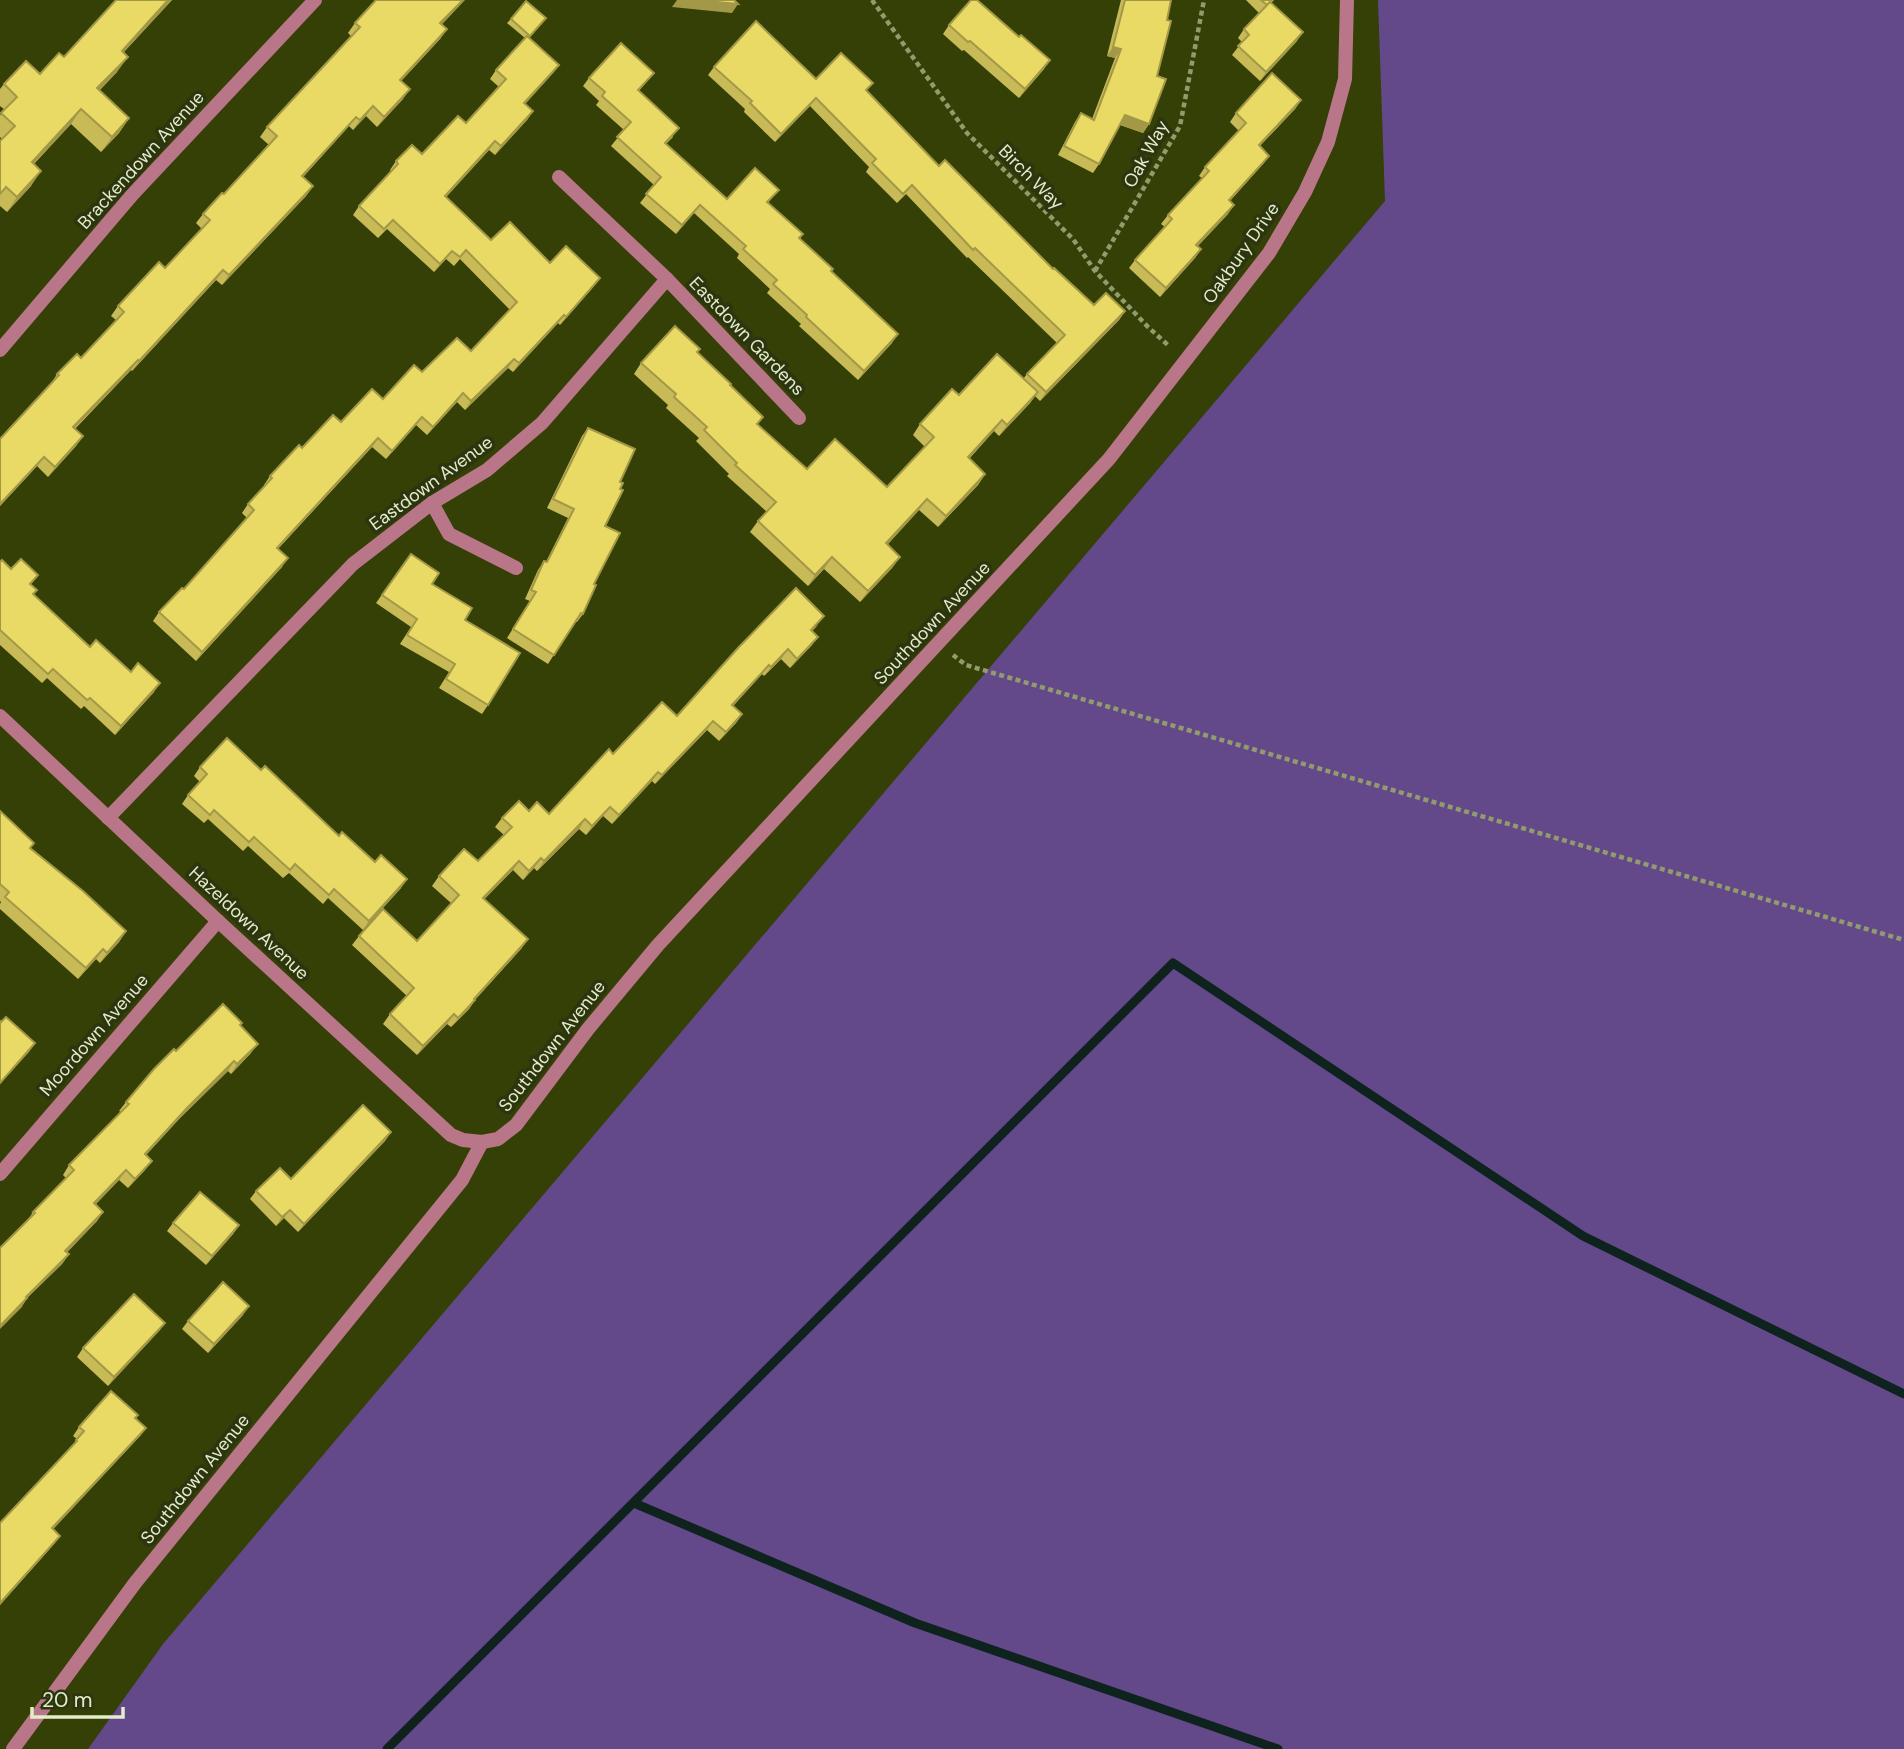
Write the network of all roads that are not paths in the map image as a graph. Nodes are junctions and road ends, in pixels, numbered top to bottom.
1 (315, 0) edge
2 (1347, 0) edge
3 (559, 177) dead end
4 (667, 279) junction
5 (0, 350) edge
6 (799, 418) dead end
7 (1109, 459) joint
8 (432, 503) junction
9 (516, 568) dead end
10 (0, 716) edge
11 (108, 818) junction
12 (218, 921) junction
13 (482, 1142) junction
14 (0, 1174) edge
15 (13, 1749) edge

1 - 5 street, Brackendown Avenue
2 - 7 street, Oakbury Drive
3 - 4 street
4 - 6 street, Eastdown Gardens
4 - 8 street, Eastdown Avenue
7 - 13 street, Southdown Avenue
8 - 9 street
8 - 11 street, Eastdown Avenue
10 - 11 street, Hazeldown Avenue
11 - 12 street, Hazeldown Avenue
12 - 13 street, Hazeldown Avenue
12 - 14 street, Moordown Avenue
13 - 15 street, Southdown Avenue

